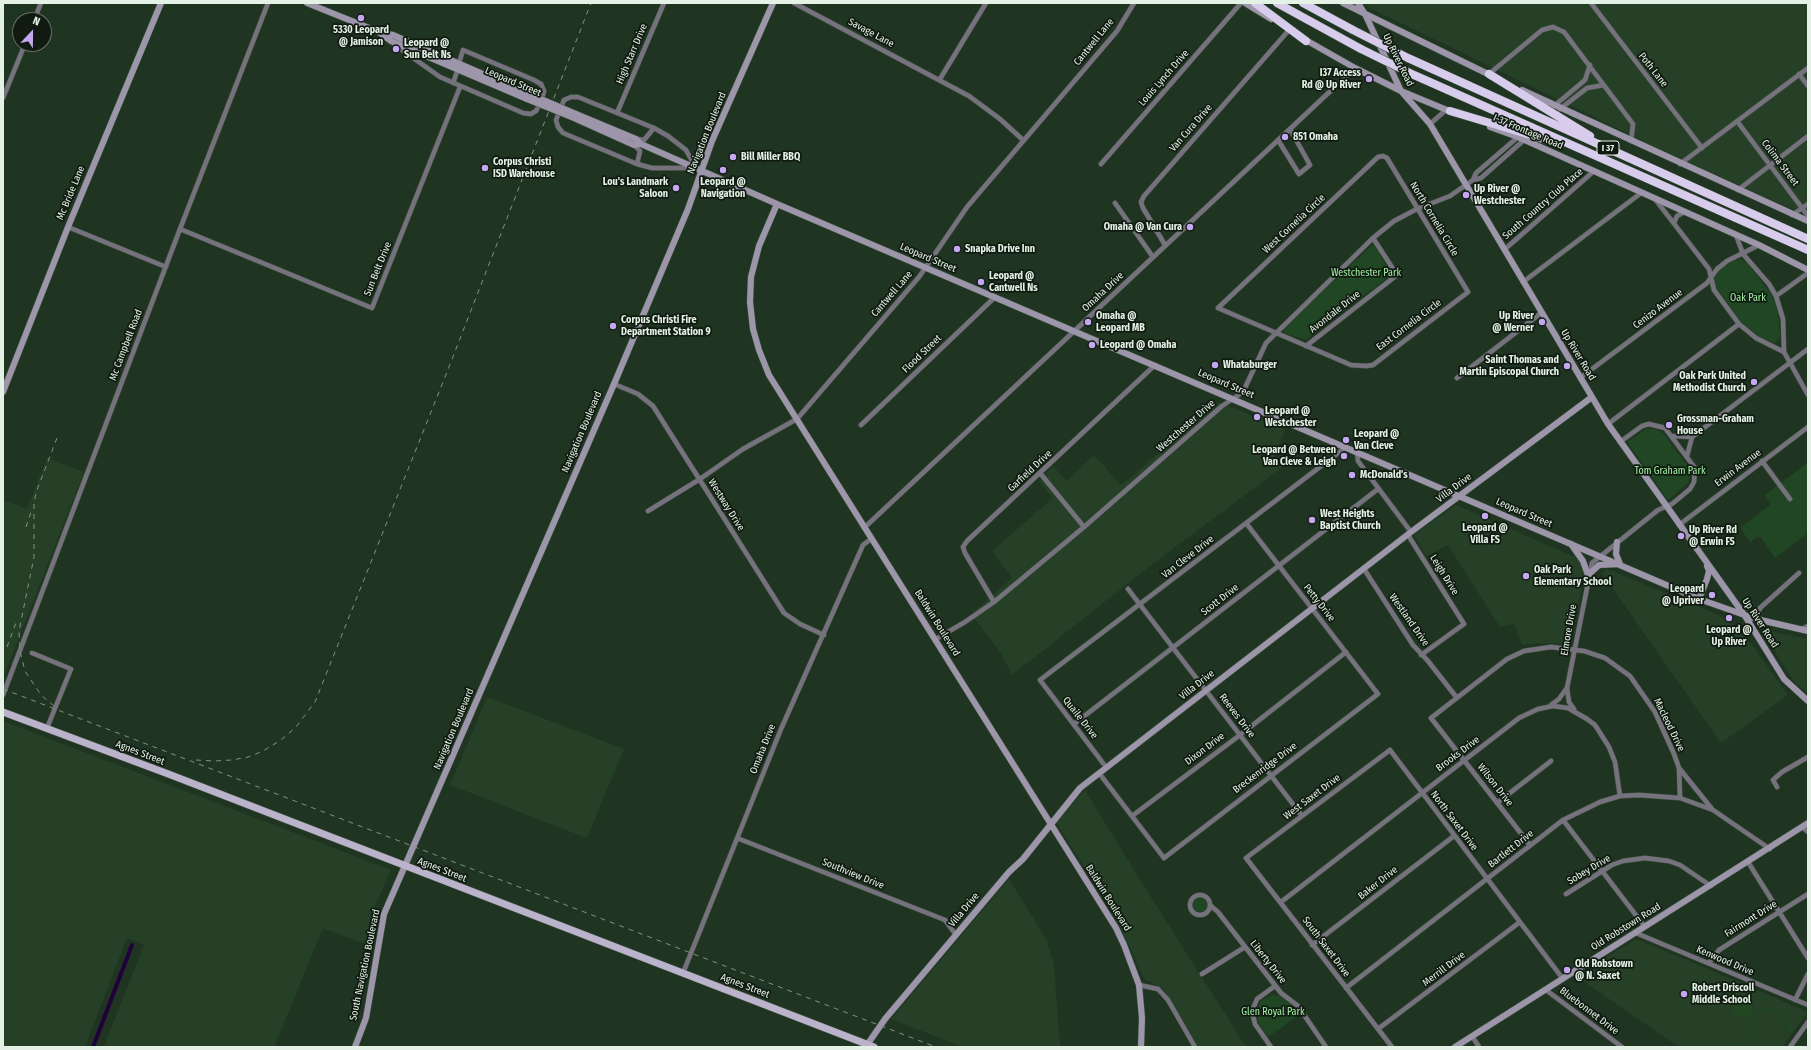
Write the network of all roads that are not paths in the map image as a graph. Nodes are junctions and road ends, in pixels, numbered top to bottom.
1 (161, 3) edge
2 (268, 3) edge
3 (307, 3) edge
4 (664, 3) edge
5 (773, 3) edge
6 (794, 3) edge
7 (986, 3) edge
8 (1134, 3) edge
9 (1242, 3) edge
10 (1245, 3) edge
11 (1254, 3) edge
12 (1277, 3) edge
13 (1303, 3) edge
14 (1343, 3) edge
15 (1358, 3) edge
16 (1591, 3) edge
17 (1365, 14) junction
18 (1289, 30) junction
19 (379, 32) junction
20 (391, 41) junction
21 (1306, 41) junction
22 (22, 52) edge
23 (1590, 65) junction
24 (458, 66) junction
25 (1355, 68) junction
26 (1808, 68) edge
27 (1489, 74) junction
28 (1799, 74) junction
29 (940, 79) junction
30 (453, 83) junction
31 (1604, 85) junction
32 (1578, 86) junction
33 (1808, 86) edge
34 (460, 87) junction
35 (1401, 91) junction
36 (1582, 91) junction
37 (3, 98) edge
38 (1554, 106) junction
39 (1560, 109) junction
40 (1448, 111) junction
41 (617, 113) junction
42 (1737, 121) junction
43 (1430, 124) junction
44 (654, 128) junction
45 (1290, 129) junction
46 (1808, 136) edge
47 (1518, 137) junction
48 (1023, 140) junction
49 (1278, 140) junction
50 (1524, 140) junction
51 (1631, 141) junction
52 (637, 143) junction
53 (1607, 148) junction
54 (1702, 148) junction
55 (1590, 153) junction
56 (1383, 156) joint
57 (637, 164) junction
58 (1101, 164) dead end
59 (1680, 164) junction
60 (1769, 165) junction
61 (699, 170) junction
62 (1594, 171) junction
63 (1473, 180) junction
64 (1466, 186) junction
65 (1738, 190) junction
66 (1641, 193) junction
67 (1655, 199) junction
68 (1115, 203) dead end
69 (777, 204) junction
70 (1808, 204) edge
71 (1802, 208) junction
72 (1417, 209) junction
73 (1684, 212) junction
74 (1792, 215) junction
75 (1808, 216) edge
76 (1808, 221) edge
77 (1674, 223) junction
78 (1751, 224) junction
79 (68, 227) junction
80 (180, 229) junction
81 (1736, 235) junction
82 (1373, 238) junction
83 (1806, 238) edge
84 (1165, 245) junction
85 (1759, 245) junction
86 (1504, 250) junction
87 (1808, 250) edge
88 (1743, 254) junction
89 (1808, 256) edge
90 (1153, 257) junction
91 (166, 266) junction
92 (925, 268) junction
93 (1808, 270) edge
94 (1808, 273) edge
95 (1711, 277) junction
96 (1523, 282) junction
97 (1468, 292) joint
98 (1776, 296) junction
99 (995, 297) junction
100 (1541, 313) junction
101 (1739, 324) junction
102 (1075, 331) junction
103 (1275, 332) junction
104 (1306, 346) junction
105 (1808, 349) edge
106 (1784, 352) junction
107 (1790, 363) junction
108 (1156, 365) junction
109 (1457, 378) dead end
110 (1580, 378) junction
111 (614, 384) junction
112 (3, 392) edge
113 (1808, 395) edge
114 (1592, 397) junction
115 (1234, 399) junction
116 (797, 419) junction
117 (1608, 424) junction
118 (861, 425) dead end
119 (1808, 427) edge
120 (1672, 436) junction
121 (1692, 437) junction
122 (1620, 442) junction
123 (1346, 447) junction
124 (1357, 452) junction
125 (1687, 456) junction
126 (1762, 461) junction
127 (1040, 473) junction
128 (700, 479) junction
129 (1378, 489) junction
130 (1459, 496) junction
131 (1790, 499) dead end
132 (1665, 506) junction
133 (648, 511) dead end
134 (1246, 523) junction
135 (1679, 524) junction
136 (1084, 527) junction
137 (864, 528) junction
138 (1410, 534) junction
139 (871, 538) junction
140 (1617, 542) junction
141 (1570, 543) junction
142 (1600, 556) junction
143 (1706, 562) junction
144 (1620, 564) junction
145 (1279, 565) junction
146 (1364, 569) junction
147 (1799, 572) dead end
148 (1588, 575) junction
149 (1128, 589) dead end
150 (1699, 598) junction
151 (994, 602) junction
152 (1140, 605) junction
153 (1312, 608) junction
154 (1745, 616) junction
155 (1756, 619) junction
156 (1806, 629) edge
157 (824, 635) junction
158 (936, 639) junction
159 (1173, 648) junction
160 (1575, 650) junction
161 (1346, 652) junction
162 (32, 653) dead end
163 (1422, 655) junction
164 (1040, 680) joint
165 (1567, 688) junction
166 (1206, 691) junction
167 (1378, 694) joint
168 (3, 695) edge
169 (1457, 698) junction
170 (1808, 701) edge
171 (1548, 707) junction
172 (3, 712) edge
173 (1577, 712) junction
174 (1431, 718) joint
175 (1074, 724) junction
176 (47, 728) junction
177 (1240, 735) junction
178 (1390, 750) joint
179 (1808, 757) edge
180 (1464, 760) junction
181 (1551, 762) dead end
182 (1106, 767) junction
183 (1679, 768) junction
184 (1099, 773) junction
185 (1271, 775) junction
186 (1777, 787) dead end
187 (1422, 793) junction
188 (1620, 796) junction
189 (1680, 798) junction
190 (1497, 803) junction
191 (1713, 810) junction
192 (1132, 816) junction
193 (1302, 816) junction
194 (1563, 820) junction
195 (1050, 824) junction
196 (1808, 824) edge
197 (1802, 827) junction
198 (1808, 832) edge
199 (1454, 836) junction
200 (737, 838) junction
201 (1530, 845) junction
202 (1770, 849) junction
203 (1246, 858) joint
204 (1748, 862) junction
205 (405, 866) junction
206 (1603, 870) junction
207 (1487, 879) junction
208 (1711, 886) junction
209 (1566, 894) dead end
210 (1808, 894) edge
211 (1281, 902) junction
212 (1211, 906) junction
213 (1779, 912) junction
214 (1520, 922) junction
215 (1645, 927) junction
216 (1636, 933) junction
217 (956, 934) junction
218 (1312, 945) junction
219 (1245, 947) junction
220 (1808, 958) edge
221 (1709, 963) junction
222 (683, 973) junction
223 (1202, 974) dead end
224 (1808, 974) edge
225 (1563, 979) junction
226 (1139, 985) junction
227 (1275, 986) junction
228 (1346, 988) junction
229 (1546, 990) junction
230 (1795, 1000) junction
231 (1808, 1006) edge
232 (1808, 1022) edge
233 (1378, 1030) junction
234 (1472, 1036) junction
235 (871, 1046) edge
236 (355, 1047) edge
237 (1141, 1047) edge
238 (1196, 1047) edge
239 (1271, 1047) edge
240 (1326, 1047) edge
241 (1392, 1047) edge
242 (1455, 1047) edge
243 (1479, 1047) edge
244 (1622, 1047) edge
245 (1790, 1047) edge

1 - 79 main road, Mc Bride Lane
2 - 80 street, Mc Campbell Road
3 - 19 main road, Leopard Street
4 - 41 street, High Starr Drive
5 - 61 main road, Navigation Boulevard
6 - 29 street, Savage Lane
7 - 29 street
8 - 48 street, Cantwell Lane
9 - 58 street, Louis Lynch Drive
10 - 18 main road, I-37 Frontage Road
11 - 21 highway
12 - 55 highway, I 37, bridge
13 - 53 highway, I 37, bridge
14 - 17 main road
15 - 17 main road, Up River Road
16 - 54 street, Poth Lane
17 - 27 main road
17 - 35 main road, Up River Road
18 - 21 main road, I-37 Frontage Road
18 - 84 street, Van Cura Drive
19 - 20 main road, Leopard Street
19 - 24 main road, Leopard Street
20 - 24 main road, Leopard Street
20 - 30 street
21 - 25 main road, I-37 Frontage Road
22 - 37 street
23 - 27 street
23 - 31 street
23 - 32 street
24 - 30 street
24 - 34 street
24 - 52 main road, Leopard Street, bridge
25 - 35 main road, I-37 Frontage Road
25 - 45 street, Omaha Drive
26 - 28 street
27 - 38 main road
27 - 53 highway
28 - 33 street
28 - 42 street
29 - 48 street, Savage Lane
30 - 34 street
31 - 36 street
31 - 51 street
32 - 36 street
32 - 38 street
34 - 80 street, Sun Belt Drive
35 - 40 main road, I-37 Frontage Road
35 - 43 main road, Up River Road
36 - 39 street
38 - 39 main road
39 - 51 main road
40 - 43 street
40 - 47 main road, I-37 Frontage Road
40 - 55 highway
41 - 44 street
41 - 57 street
42 - 54 street
42 - 60 street, Colima Street
43 - 64 main road, Up River Road
44 - 52 street
44 - 61 street
45 - 49 street, Omaha Drive
45 - 49 street
46 - 60 street
47 - 50 main road, I-37 Frontage Road
47 - 63 street
48 - 92 street, Cantwell Lane
49 - 84 street, Omaha Drive
50 - 62 main road, I-37 Frontage Road
50 - 63 street
51 - 59 main road
52 - 57 street
52 - 61 main road, Leopard Street
53 - 83 highway, I 37
54 - 59 street
55 - 78 highway, I 37
56 - 72 street, North Cornelia Circle
56 - 103 street, West Cornelia Circle
57 - 61 street
59 - 65 main road
60 - 65 street
60 - 71 street, Colima Street
61 - 69 main road, Leopard Street
61 - 111 main road, Navigation Boulevard
62 - 66 main road, I-37 Frontage Road
62 - 86 street, South Country Club Place
63 - 64 street, Westchester Drive
64 - 72 street, Westchester Drive
64 - 86 main road, Up River Road
65 - 74 main road
66 - 67 main road, I-37 Frontage Road
66 - 96 street
67 - 73 main road, I-37 Frontage Road
67 - 77 street
68 - 90 street
69 - 92 main road, Leopard Street
69 - 116 main road, Baldwin Boulevard
70 - 71 street
71 - 74 street
71 - 75 street, Colima Street
72 - 82 street, Westchester Drive
72 - 97 street, North Cornelia Circle
73 - 77 street
73 - 81 main road, I-37 Frontage Road
74 - 76 main road
77 - 95 street
78 - 87 highway, I 37
78 - 89 highway
79 - 91 street
79 - 112 main road, Mc Bride Lane
80 - 91 street, Mc Campbell Road
81 - 85 main road, I-37 Frontage Road
81 - 88 street
82 - 103 street, Westchester Drive
82 - 104 street, Avondale Drive
84 - 90 street, Omaha Drive
85 - 88 street, Cenizo Avenue
85 - 93 main road, I-37 Frontage Road
86 - 96 main road, Up River Road
88 - 95 street, Cenizo Avenue
88 - 98 street
90 - 102 street, Omaha Drive
91 - 168 street, Mc Campbell Road
92 - 99 main road, Leopard Street
92 - 116 street, Cantwell Lane
94 - 98 street
95 - 101 street
95 - 110 street, Cenizo Avenue
96 - 100 main road, Up River Road
97 - 104 street, East Cornelia Circle
98 - 106 street
99 - 102 main road, Leopard Street
99 - 118 street, Flood Street
100 - 109 street
100 - 110 main road, Up River Road
101 - 106 street
101 - 117 street
102 - 108 main road, Leopard Street
102 - 137 street, Omaha Drive
103 - 104 street
103 - 115 street, Westchester Drive
105 - 107 street
106 - 107 street
107 - 113 street
107 - 121 street
108 - 115 main road, Leopard Street
108 - 127 street, Garfield Drive
110 - 114 main road, Up River Road
111 - 128 street, Westway Drive
111 - 205 main road, Navigation Boulevard
114 - 117 main road, Up River Road
114 - 130 main road, Villa Drive
115 - 123 main road, Leopard Street
115 - 136 street, Westchester Drive
116 - 128 street, Cantwell Lane
116 - 137 main road, Baldwin Boulevard
117 - 122 main road, Up River Road
119 - 126 street, Erwin Avenue
120 - 121 street
120 - 122 street
120 - 125 street
121 - 125 street
122 - 132 main road, Up River Road
123 - 124 main road, Leopard Street
123 - 134 street, Van Cleve Drive
124 - 129 street, Leigh Drive
124 - 130 main road, Leopard Street
125 - 132 street, Elmore Drive
126 - 131 street
126 - 135 street, Erwin Avenue
127 - 136 street
127 - 151 street, Garfield Drive
128 - 133 street, Cantwell Lane
128 - 157 street, Westway Drive
129 - 138 street, Leigh Drive
129 - 145 street, Scott Drive
130 - 138 main road, Villa Drive
130 - 141 main road, Leopard Street
132 - 135 main road, Up River Road
132 - 140 street, Elmore Drive
134 - 145 street, Petty Drive
134 - 152 street, Van Cleve Drive
135 - 143 main road, Up River Road
136 - 151 street, Westchester Drive
137 - 139 main road, Baldwin Boulevard
138 - 146 main road, Villa Drive
138 - 163 street, Leigh Drive
139 - 157 street, Omaha Drive
139 - 158 main road, Baldwin Boulevard
140 - 142 street, Elmore Drive
140 - 144 main road
141 - 142 main road, Leopard Street
141 - 148 main road
142 - 144 main road, Leopard Street
142 - 148 street, Elmore Drive
143 - 150 main road
143 - 154 main road, Up River Road
144 - 148 main road
144 - 150 main road, Leopard Street
145 - 153 street, Petty Drive
145 - 159 street, Scott Drive
146 - 153 main road, Villa Drive
146 - 163 street, Westland Drive
147 - 155 street
148 - 160 street, Elmore Drive
149 - 152 street, Reeves Drive
150 - 154 main road, Leopard Street
151 - 158 street, Westchester Drive
152 - 159 street, Reeves Drive
152 - 164 street, Van Cleve Drive
153 - 161 street, Petty Drive
153 - 166 main road, Villa Drive
154 - 155 main road, Leopard Street
154 - 170 main road, Up River Road
155 - 156 main road, Leopard Street
157 - 200 street, Omaha Drive
158 - 195 main road, Baldwin Boulevard
159 - 166 street, Reeves Drive
159 - 175 street, Scott Drive
160 - 165 street, Elmore Drive
160 - 169 street, Macleod Drive
160 - 183 street, Macleod Drive
161 - 167 street, Petty Drive
161 - 177 street, Dixon Drive
162 - 176 street
163 - 169 street, Westland Drive
164 - 175 street, Quaile Drive
165 - 171 street, Elmore Drive
165 - 173 street, Elmore Drive
166 - 177 street, Reeves Drive
166 - 182 main road, Villa Drive
167 - 185 street, Breckenridge Drive
169 - 174 street, Macleod Drive
171 - 173 street, Brooks Drive
171 - 180 street, Brooks Drive
172 - 176 main road, Agnes Street
173 - 188 street, Brooks Drive
174 - 180 street, Wilson Drive
175 - 182 street, Quaile Drive
176 - 205 main road, Agnes Street
177 - 185 street, Reeves Drive
177 - 192 street, Dixon Drive
178 - 187 street, North Saxet Drive
178 - 193 street, West Saxet Drive
179 - 186 street
180 - 187 street, Brooks Drive
180 - 190 street, Wilson Drive
181 - 190 street
182 - 184 main road, Villa Drive
183 - 189 street, Macleod Drive
183 - 191 street, Bartlett Drive
184 - 192 street
184 - 195 main road, Villa Drive
185 - 192 street, Breckenridge Drive
185 - 193 street, Reeves Drive
187 - 199 street, North Saxet Drive
187 - 211 street, Brooks Drive
188 - 189 street, Bartlett Drive
188 - 194 street, Bartlett Drive
189 - 191 street, Bartlett Drive
190 - 201 street, Wilson Drive
191 - 202 street, Bartlett Drive
193 - 203 street, West Saxet Drive
194 - 201 street, Bartlett Drive
194 - 206 street
195 - 217 main road, Villa Drive
195 - 226 main road, Baldwin Boulevard
196 - 197 main road, Old Robstown Road
197 - 198 street
197 - 202 main road, Old Robstown Road
199 - 207 street, North Saxet Drive
199 - 218 street, Baker Drive
200 - 217 street, Southview Drive
200 - 222 street, Omaha Drive
201 - 207 street, Bartlett Drive
202 - 204 main road, Old Robstown Road
203 - 211 street, South Saxet Drive
204 - 208 main road, Old Robstown Road
204 - 213 street
205 - 222 main road, Agnes Street
205 - 236 main road, South Navigation Boulevard
206 - 208 street, Sobey Drive
206 - 209 street, Sobey Drive
206 - 215 street
207 - 214 street, North Saxet Drive
207 - 228 street, Bartlett Drive
208 - 215 main road, Old Robstown Road
210 - 213 street, Fairmont Drive
211 - 218 street, South Saxet Drive
212 - 212 street
212 - 219 street, Liberty Drive
213 - 220 street
213 - 221 street, Fairmont Drive
214 - 225 street, North Saxet Drive
214 - 233 street, Merrill Drive
215 - 216 main road, Old Robstown Road
216 - 221 street, Kenwood Drive
216 - 225 main road, Old Robstown Road
217 - 235 main road, Villa Drive
218 - 228 street, South Saxet Drive
219 - 223 street
219 - 227 street, Liberty Drive
221 - 230 street, Kenwood Drive
222 - 235 main road, Agnes Street
224 - 230 street
225 - 229 main road, Old Robstown Road
226 - 237 main road, Baldwin Boulevard
226 - 238 street
227 - 239 street
227 - 240 street, Liberty Drive
228 - 233 street, South Saxet Drive
229 - 234 main road, Old Robstown Road
229 - 244 street, Bluebonnet Drive
230 - 231 street, Kenwood Drive
232 - 245 street
233 - 241 street, South Saxet Drive
234 - 242 main road, Old Robstown Road
234 - 243 street

